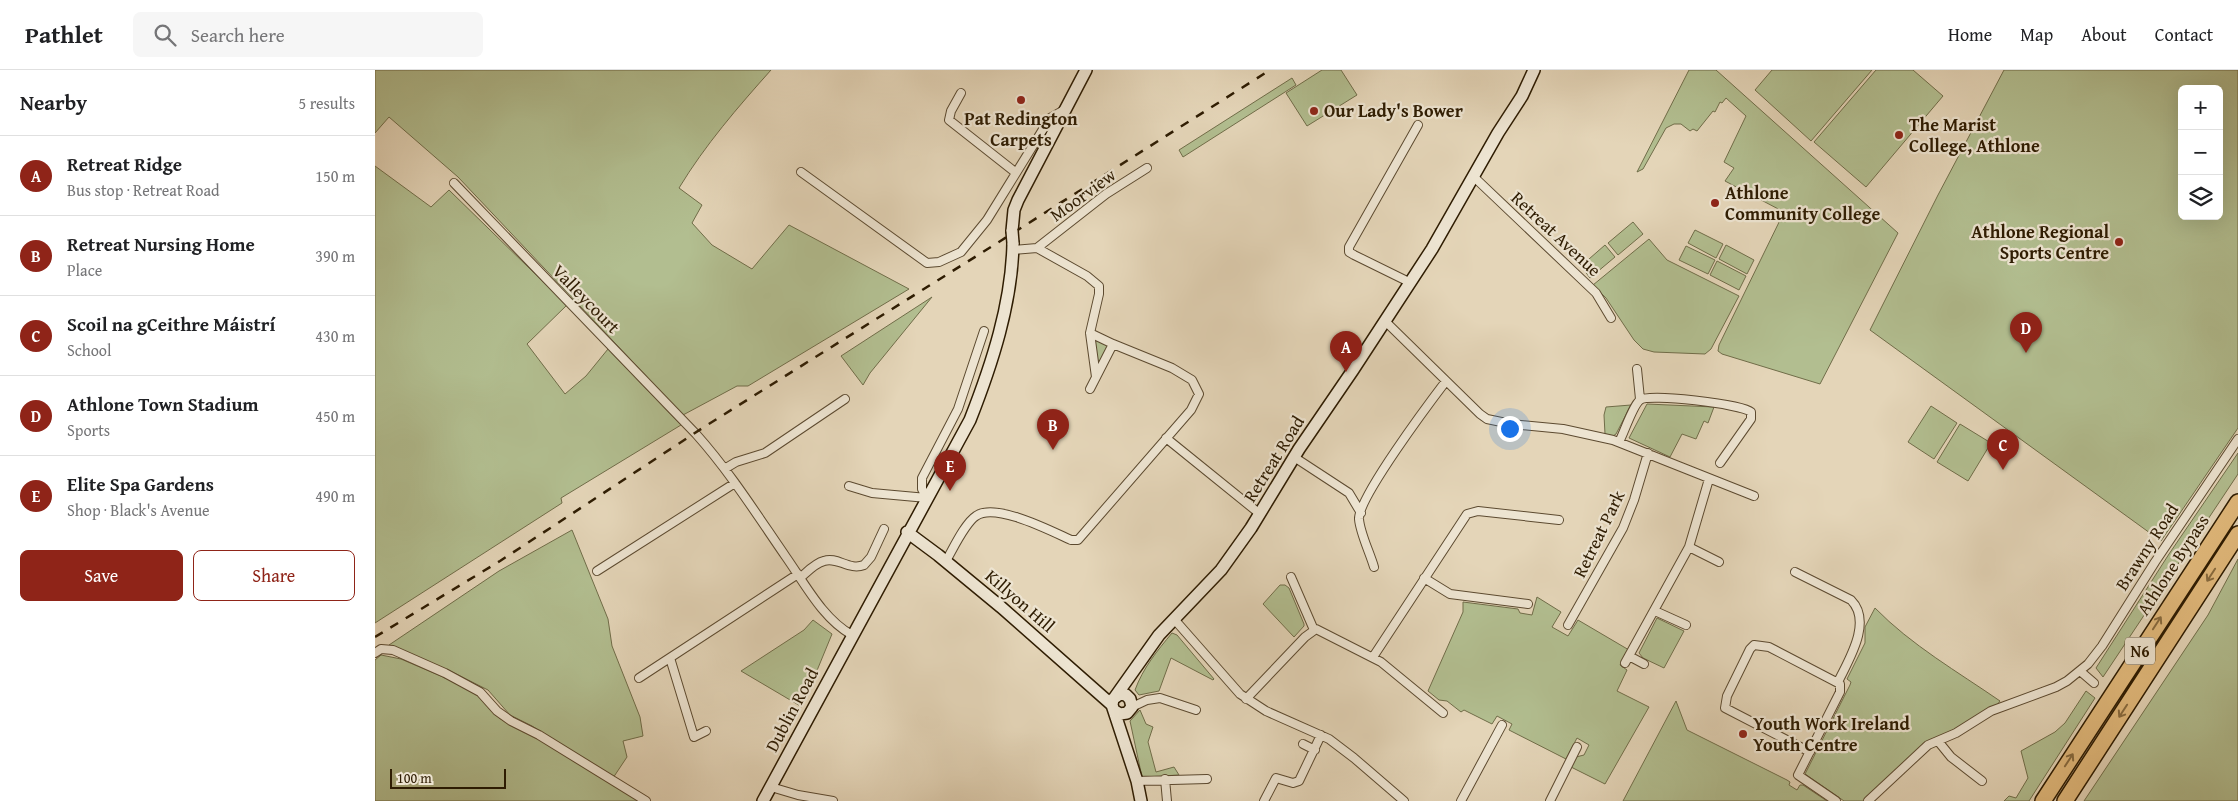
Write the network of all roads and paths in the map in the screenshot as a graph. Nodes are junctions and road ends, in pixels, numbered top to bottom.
1 (1086, 70) edge
2 (1533, 70) edge
3 (961, 93) dead end
4 (1066, 108) junction
5 (1418, 125) dead end
6 (1147, 168) dead end
7 (801, 172) dead end
8 (1015, 172) junction
9 (1474, 177) junction
10 (454, 183) dead end
11 (1012, 241) junction
12 (1037, 248) junction
13 (1409, 282) junction
14 (1611, 318) dead end
15 (1385, 321) junction
16 (984, 330) dead end
17 (1090, 333) junction
18 (1113, 344) junction
19 (1637, 369) dead end
20 (1096, 377) junction
21 (1446, 381) junction
22 (1090, 389) dead end
23 (845, 399) dead end
24 (1640, 399) junction
25 (1166, 438) junction
26 (2238, 439) edge
27 (1619, 442) junction
28 (1648, 453) junction
29 (1294, 457) junction
30 (1720, 462) dead end
31 (726, 468) junction
32 (1709, 479) junction
33 (735, 483) junction
34 (849, 486) dead end
35 (1754, 496) dead end
36 (927, 498) junction
37 (2238, 502) edge
38 (1361, 513) junction
39 (1260, 514) junction
40 (1559, 520) dead end
41 (884, 529) dead end
42 (907, 532) junction
43 (2238, 534) edge
44 (1689, 547) junction
45 (946, 561) junction
46 (1719, 562) dead end
47 (1374, 567) dead end
48 (597, 571) dead end
49 (1795, 572) dead end
50 (799, 576) junction
51 (1291, 577) dead end
52 (1424, 578) junction
53 (1528, 604) dead end
54 (1655, 611) junction
55 (1174, 619) junction
56 (1568, 625) dead end
57 (1686, 625) dead end
58 (1314, 630) junction
59 (853, 634) junction
60 (375, 653) edge
61 (1373, 657) junction
62 (669, 658) junction
63 (1644, 664) dead end
64 (2081, 671) junction
65 (639, 678) dead end
66 (1838, 682) junction
67 (2094, 683) dead end
68 (1246, 699) junction
69 (1119, 703) junction
70 (1196, 710) dead end
71 (1443, 713) dead end
72 (1501, 725) dead end
73 (706, 731) dead end
74 (1321, 735) junction
75 (1938, 742) junction
76 (1303, 744) dead end
77 (1577, 747) dead end
78 (1315, 750) junction
79 (1810, 752) junction
80 (1798, 775) junction
81 (1165, 779) junction
82 (1207, 779) dead end
83 (1137, 781) junction
84 (1982, 781) dead end
85 (1793, 783) dead end
86 (771, 787) junction
87 (797, 798) edge
88 (646, 801) edge
89 (763, 801) edge
90 (833, 801) edge
91 (1141, 801) edge
92 (1167, 801) edge
93 (1264, 801) edge
94 (1404, 801) edge
95 (1461, 801) edge
96 (1550, 801) edge
97 (1836, 801) edge
98 (1868, 801) edge
99 (2043, 801) edge
100 (2065, 801) edge

1 - 4 street, Dublin Road
2 - 9 street, Retreat Road
3 - 8 street
4 - 8 street
4 - 11 street, Dublin Road
5 - 13 street
6 - 12 street, Moorview
7 - 8 street
9 - 13 street, Retreat Road
9 - 14 street, Retreat Avenue
10 - 31 street, Valleycourt
11 - 12 street
11 - 36 street, Dublin Road
12 - 17 street
13 - 15 street, Retreat Road
15 - 21 street
15 - 29 street, Retreat Road
16 - 36 street
17 - 18 street
17 - 20 street
18 - 20 street
18 - 25 street
19 - 24 street
20 - 22 street
21 - 27 street
21 - 38 street
23 - 31 street
24 - 27 street
24 - 30 street
25 - 39 street
25 - 45 street
26 - 64 street, Brawny Road
27 - 28 street
28 - 32 street
28 - 56 street, Retreat Park
29 - 38 street
29 - 39 street, Retreat Road
31 - 33 street, Valleycourt
32 - 35 street
32 - 44 street
33 - 48 street
33 - 50 street
34 - 36 street
36 - 42 street, Dublin Road
99 -> 37 highway, Athlone Bypass / N6
38 - 47 street
39 - 55 street, Retreat Road
40 - 52 street
41 - 50 street
42 - 45 street, Killyon Hill
42 - 59 street, Dublin Road
43 -> 100 highway, N6
44 - 46 street
44 - 54 street
45 - 69 street, Killyon Hill
49 - 66 street
50 - 59 street
50 - 62 street
51 - 58 street
52 - 53 street
52 - 61 street
54 - 57 street
54 - 63 street
55 - 68 street
55 - 69 street, Retreat Road
58 - 61 street
58 - 68 street
59 - 86 street, Dublin Road
60 - 88 street
61 - 71 street
62 - 65 street
62 - 73 street
64 - 67 street
64 - 75 street, Brawny Road
66 - 79 street
66 - 79 street
68 - 74 street
69 - 70 street
69 - 83 street
72 - 95 street
74 - 78 street
74 - 94 street
75 - 84 street
75 - 98 street, Brawny Road
76 - 78 street
77 - 96 street
78 - 93 street
79 - 80 street
80 - 85 street
80 - 97 street
81 - 82 street
81 - 83 street
81 - 92 street
83 - 91 street
86 - 87 street
86 - 89 street, Dublin Road
87 - 90 street

